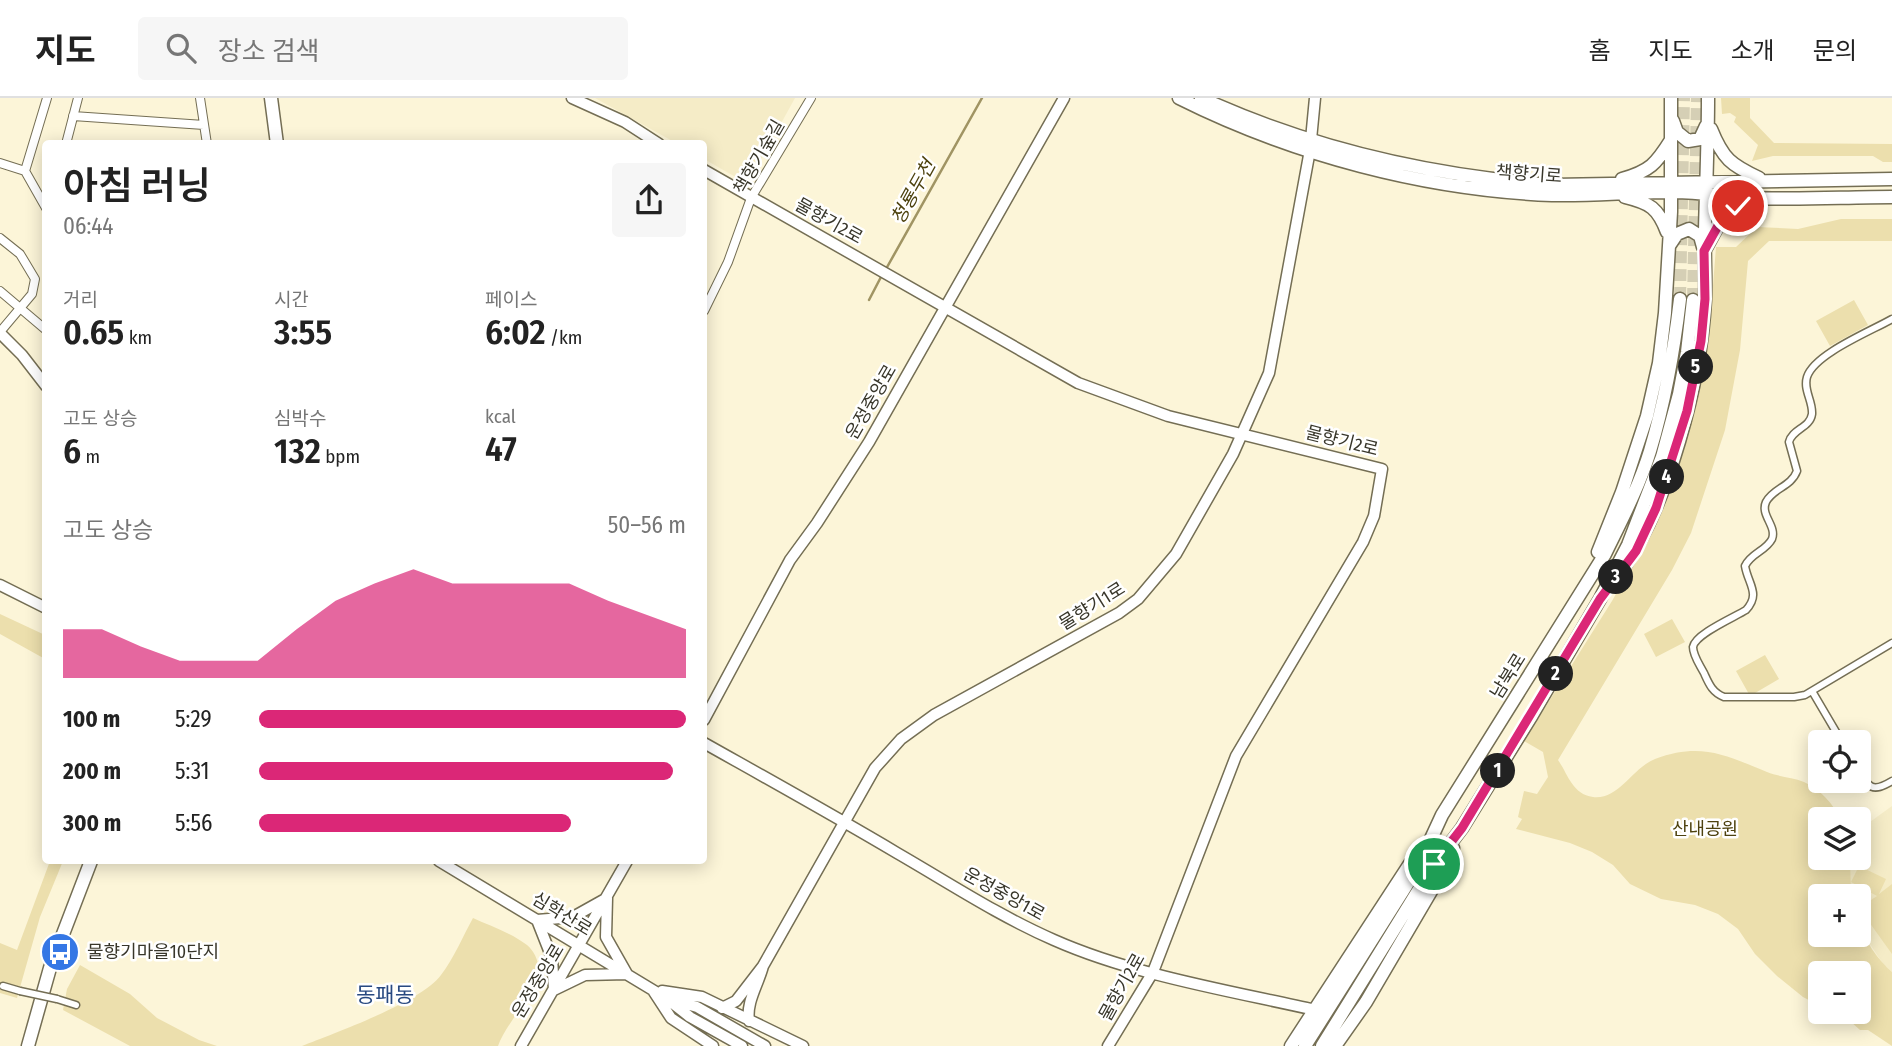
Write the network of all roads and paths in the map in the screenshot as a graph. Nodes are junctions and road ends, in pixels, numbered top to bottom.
1 (47, 98) edge
2 (78, 98) edge
3 (200, 98) edge
4 (271, 98) edge
5 (572, 98) edge
6 (811, 98) edge
7 (1065, 98) edge
8 (1179, 98) edge
9 (1201, 98) edge
10 (1315, 98) edge
11 (1671, 98) edge
12 (1708, 98) edge
13 (73, 116) junction
14 (1671, 117) junction
15 (1708, 123) junction
16 (204, 125) junction
17 (1671, 139) junction
18 (67, 140) edge
19 (206, 140) edge
20 (276, 140) edge
21 (653, 140) edge
22 (1310, 145) junction
23 (0, 163) edge
24 (25, 171) junction
25 (707, 172) edge
26 (1892, 179) edge
27 (1763, 180) junction
28 (1671, 187) junction
29 (1706, 188) junction
30 (1609, 189) junction
31 (1892, 197) edge
32 (751, 198) junction
33 (1754, 198) junction
34 (42, 201) edge
35 (0, 238) edge
36 (1668, 244) junction
37 (1704, 251) junction
38 (0, 291) edge
39 (707, 305) edge
40 (21, 307) junction
41 (945, 308) junction
42 (1892, 319) edge
43 (42, 326) edge
44 (0, 332) edge
45 (42, 381) edge
46 (1243, 434) junction
47 (0, 585) edge
48 (1583, 588) junction
49 (1600, 599) junction
50 (42, 606) edge
51 (1892, 643) edge
52 (1812, 691) junction
53 (707, 714) edge
54 (1835, 730) edge
55 (707, 745) edge
56 (1892, 780) edge
57 (1871, 786) edge
58 (1442, 815) junction
59 (844, 821) junction
60 (1462, 828) junction
61 (91, 864) edge
62 (444, 864) edge
63 (625, 864) edge
64 (607, 898) junction
65 (537, 920) junction
66 (580, 946) junction
67 (763, 966) junction
68 (1153, 972) junction
69 (627, 974) junction
70 (2, 986) dead end
71 (652, 989) junction
72 (554, 990) junction
73 (76, 1005) dead end
74 (722, 1008) junction
75 (1315, 1010) junction
76 (749, 1021) junction
77 (744, 1040) edge
78 (702, 1042) edge
79 (28, 1046) edge
80 (520, 1046) edge
81 (713, 1046) edge
82 (765, 1046) edge
83 (775, 1046) edge
84 (803, 1046) edge
85 (1108, 1046) edge
86 (1291, 1046) edge
87 (1305, 1046) edge
88 (1322, 1046) edge
89 (1336, 1046) edge

1 - 24 street
2 - 13 street
3 - 16 street
4 - 20 main road
5 - 21 street
6 - 32 street, 책향기숲길
7 - 41 street, 운정중앙로
8 - 22 main road, 책향기로
9 - 22 main road, 책향기로
10 - 22 street, 물향기1로
11 - 14 main road
12 - 15 main road
13 - 16 street
13 - 18 street
14 - 15 main road
14 - 17 main road
15 - 27 main road
15 - 29 main road
16 - 19 street
17 - 28 main road
17 - 30 main road
22 - 30 main road, 책향기로
22 - 46 street, 물향기1로
23 - 24 street
24 - 34 street
25 - 32 street
26 - 27 main road, 책향기로
27 - 29 main road, 책향기로
28 - 29 main road, 책향기로
28 - 30 main road, 책향기로
28 - 36 main road
29 - 33 main road, 책향기로
29 - 37 main road
30 - 36 main road
31 - 33 main road, 책향기로
32 - 39 street, 책향기숲길
32 - 41 street, 물향기2로
33 - 37 main road
35 - 40 street
36 - 37 main road
36 - 48 main road
37 - 49 main road
38 - 40 street
40 - 43 street
40 - 44 street
41 - 46 street, 물향기2로
41 - 53 street, 운정중앙로
42 - 52 street
44 - 45 street
46 - 59 street, 물향기1로
46 - 68 street, 물향기2로
47 - 50 street
48 - 49 main road, 남북로
48 - 58 main road, 남북로
49 - 60 main road, 남북로
51 - 52 street
52 - 54 street
55 - 59 street, 운정중앙1로
56 - 57 street
58 - 75 main road
58 - 87 main road, 남북로
59 - 67 street, 물향기1로
59 - 68 street, 운정중앙1로
60 - 88 main road, 남북로
60 - 89 main road
61 - 79 main road
62 - 65 street, 심학산로
63 - 64 street, 운정중앙로
64 - 65 street
64 - 66 street, 운정중앙로
64 - 69 street
65 - 66 street, 심학산로
65 - 72 street
66 - 69 street, 심학산로
66 - 72 street, 운정중앙로
67 - 74 street
67 - 76 street
68 - 75 street, 운정중앙1로
68 - 85 street, 물향기2로
69 - 71 street, 심학산로
69 - 72 street
70 - 73 street, bridge
71 - 74 street
71 - 77 street, 심학산로
71 - 78 street
72 - 80 street, 운정중앙로
74 - 76 street
75 - 86 main road
76 - 84 street
77 - 82 street
77 - 83 street
78 - 81 street

